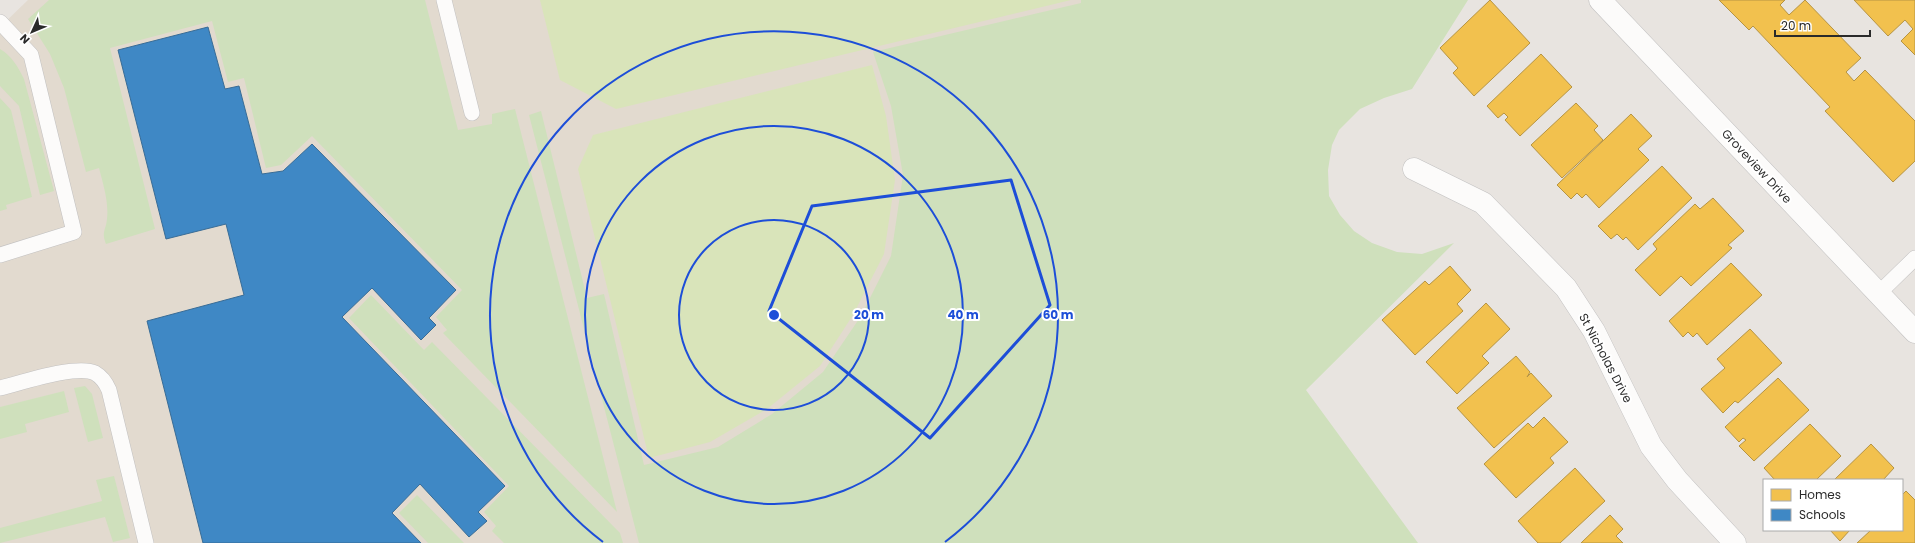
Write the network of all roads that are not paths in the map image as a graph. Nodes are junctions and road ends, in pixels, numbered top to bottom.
1 (444, 0) edge
2 (1600, 0) edge
3 (0, 22) edge
4 (472, 113) dead end
5 (1414, 169) dead end
6 (0, 255) edge
7 (1915, 258) edge
8 (1878, 294) junction
9 (1915, 332) edge
10 (0, 388) edge
11 (146, 543) edge
12 (1735, 543) edge

1 - 4 lane
2 - 8 street, Groveview Drive
3 - 6 lane
5 - 12 street, St Nicholas Drive
7 - 8 lane
8 - 9 street, Groveview Drive
10 - 11 lane

